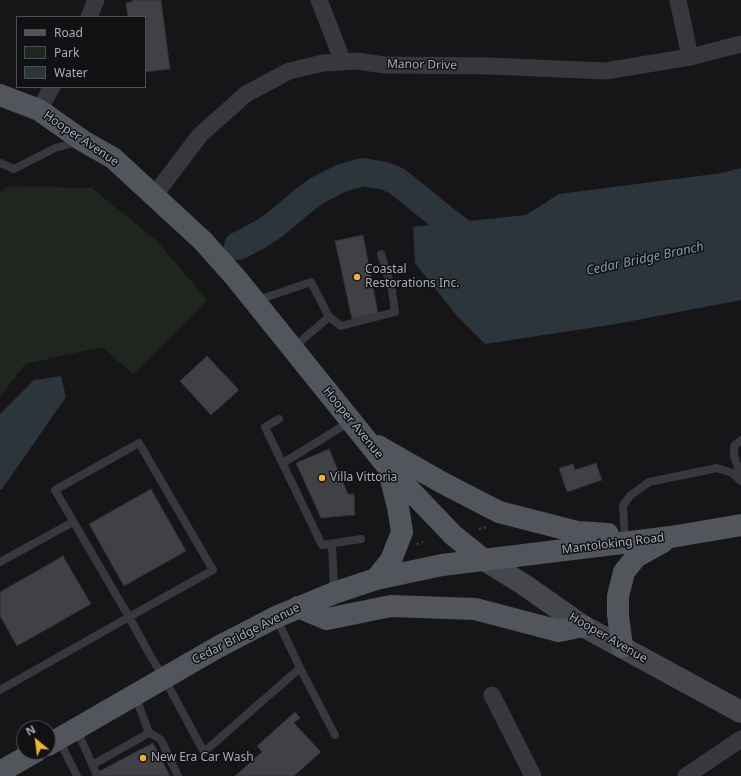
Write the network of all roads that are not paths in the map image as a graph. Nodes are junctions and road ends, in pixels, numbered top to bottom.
1 (96, 0) edge
2 (319, 0) edge
3 (678, 0) edge
4 (89, 16) edge
5 (741, 44) edge
6 (690, 57) junction
7 (344, 62) junction
8 (51, 88) edge
9 (0, 95) edge
10 (39, 110) junction
11 (83, 141) junction
12 (0, 163) edge
13 (154, 197) junction
14 (381, 254) dead end
15 (255, 301) junction
16 (329, 317) junction
17 (292, 348) junction
18 (278, 419) dead end
19 (351, 420) junction
20 (741, 440) edge
21 (368, 441) junction
22 (283, 463) junction
23 (388, 467) junction
24 (741, 476) edge
25 (741, 481) edge
26 (73, 522) junction
27 (741, 525) edge
28 (671, 537) junction
29 (625, 538) junction
30 (361, 539) dead end
31 (332, 544) junction
32 (484, 560) junction
33 (0, 562) edge
34 (376, 579) junction
35 (334, 593) junction
36 (298, 607) junction
37 (276, 617) junction
38 (129, 618) junction
39 (583, 626) junction
40 (622, 647) junction
41 (300, 668) junction
42 (164, 678) junction
43 (1, 687) edge
44 (135, 695) junction
45 (492, 695) dead end
46 (741, 712) edge
47 (149, 734) junction
48 (335, 735) dead end
49 (61, 737) edge
50 (741, 739) edge
51 (21, 760) edge
52 (92, 765) junction
53 (0, 772) edge
54 (96, 773) dead end
55 (77, 776) edge
56 (178, 776) edge
57 (533, 776) edge
58 (686, 776) edge

1 - 4 street
2 - 7 street
3 - 6 street
5 - 6 street, Manor Drive
6 - 7 street, Manor Drive
7 - 13 street, Manor Drive
8 - 10 street
9 - 10 main road, Hooper Avenue
10 - 11 main road, Hooper Avenue
11 - 12 lane
11 - 13 main road, Hooper Avenue
13 - 15 main road, Hooper Avenue
14 - 16 lane
15 - 16 lane
15 - 17 main road, Hooper Avenue
16 - 17 lane
17 - 19 main road, Hooper Avenue
18 - 22 lane
19 - 21 main road, Hooper Avenue
19 - 22 lane
20 - 24 lane
21 - 23 main road, Hooper Avenue
21 - 29 main road
22 - 31 lane
23 - 32 main road, Hooper Avenue
23 - 34 main road
25 - 29 lane
26 - 33 lane
26 - 38 lane
26 - 38 lane
27 - 28 main road, Mantoloking Road
28 - 29 main road, Mantoloking Road
28 - 40 main road
29 - 32 main road, Mantoloking Road
30 - 31 lane
31 - 35 lane
32 - 34 main road, Cedar Bridge Avenue
32 - 39 main road, Hooper Avenue
34 - 35 main road, Cedar Bridge Avenue
35 - 36 main road, Cedar Bridge Avenue
36 - 37 main road, Cedar Bridge Avenue
36 - 39 main road
37 - 41 lane
37 - 42 main road, Cedar Bridge Avenue
38 - 42 lane
38 - 43 lane
39 - 40 main road, Hooper Avenue
40 - 46 main road, Hooper Avenue
41 - 42 lane
41 - 48 lane
42 - 44 main road, Cedar Bridge Avenue
44 - 47 lane
44 - 49 main road, Cedar Bridge Avenue
45 - 57 street
47 - 52 lane
47 - 56 lane
49 - 52 lane
49 - 55 lane
50 - 58 street
51 - 53 main road
52 - 54 lane

